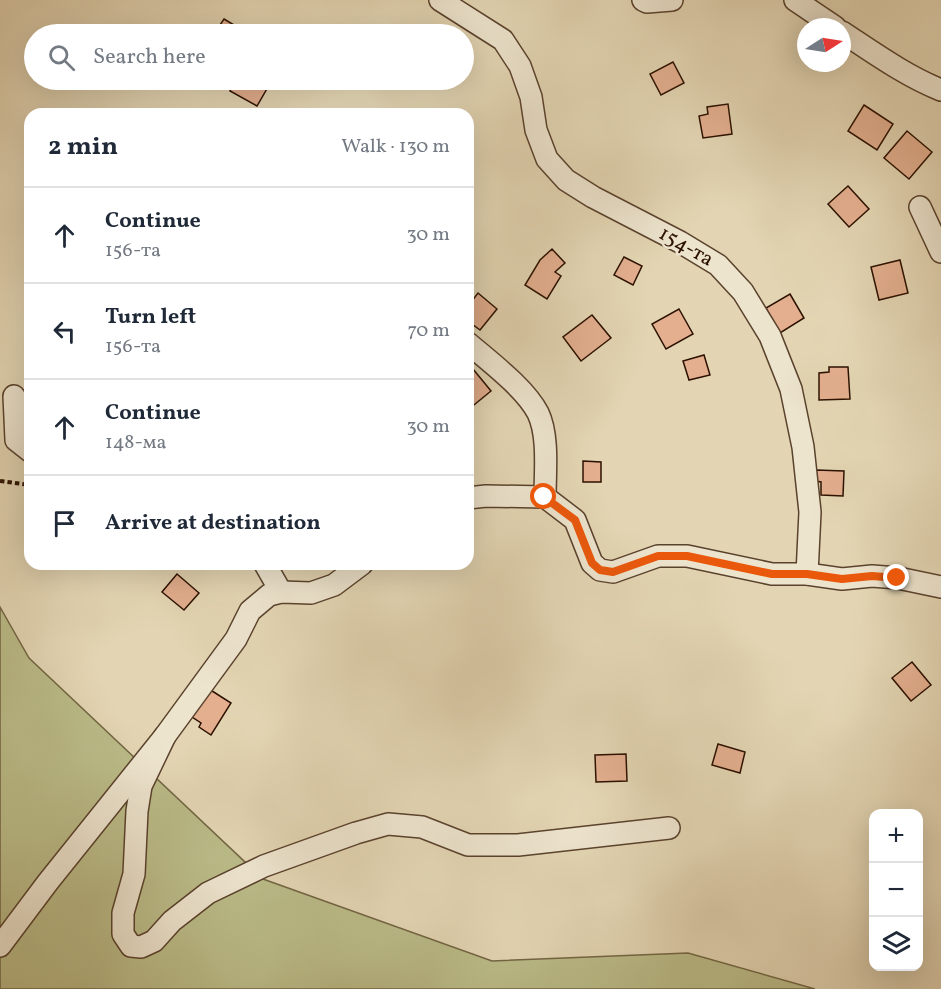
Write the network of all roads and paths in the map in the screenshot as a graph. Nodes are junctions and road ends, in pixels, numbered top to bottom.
1 (440, 0) edge
2 (644, 0) edge
3 (672, 0) edge
4 (795, 0) edge
5 (822, 18) edge
6 (851, 38) edge
7 (941, 90) edge
8 (920, 207) dead end
9 (941, 252) edge
10 (474, 349) edge
11 (14, 396) dead end
12 (24, 447) edge
13 (0, 481) edge
14 (24, 483) edge
15 (474, 497) edge
16 (544, 497) junction
17 (268, 570) edge
18 (354, 570) edge
19 (807, 574) junction
20 (941, 587) edge
21 (281, 592) junction
22 (165, 736) junction
23 (669, 828) dead end
24 (0, 946) edge

1 - 19 street, 154-та
2 - 3 street
4 - 5 street
6 - 7 street
8 - 9 street
10 - 16 street
11 - 12 street
13 - 14 path
15 - 16 street
16 - 19 street
17 - 21 street
18 - 21 street
19 - 20 street
21 - 22 street
22 - 23 street
22 - 24 street

